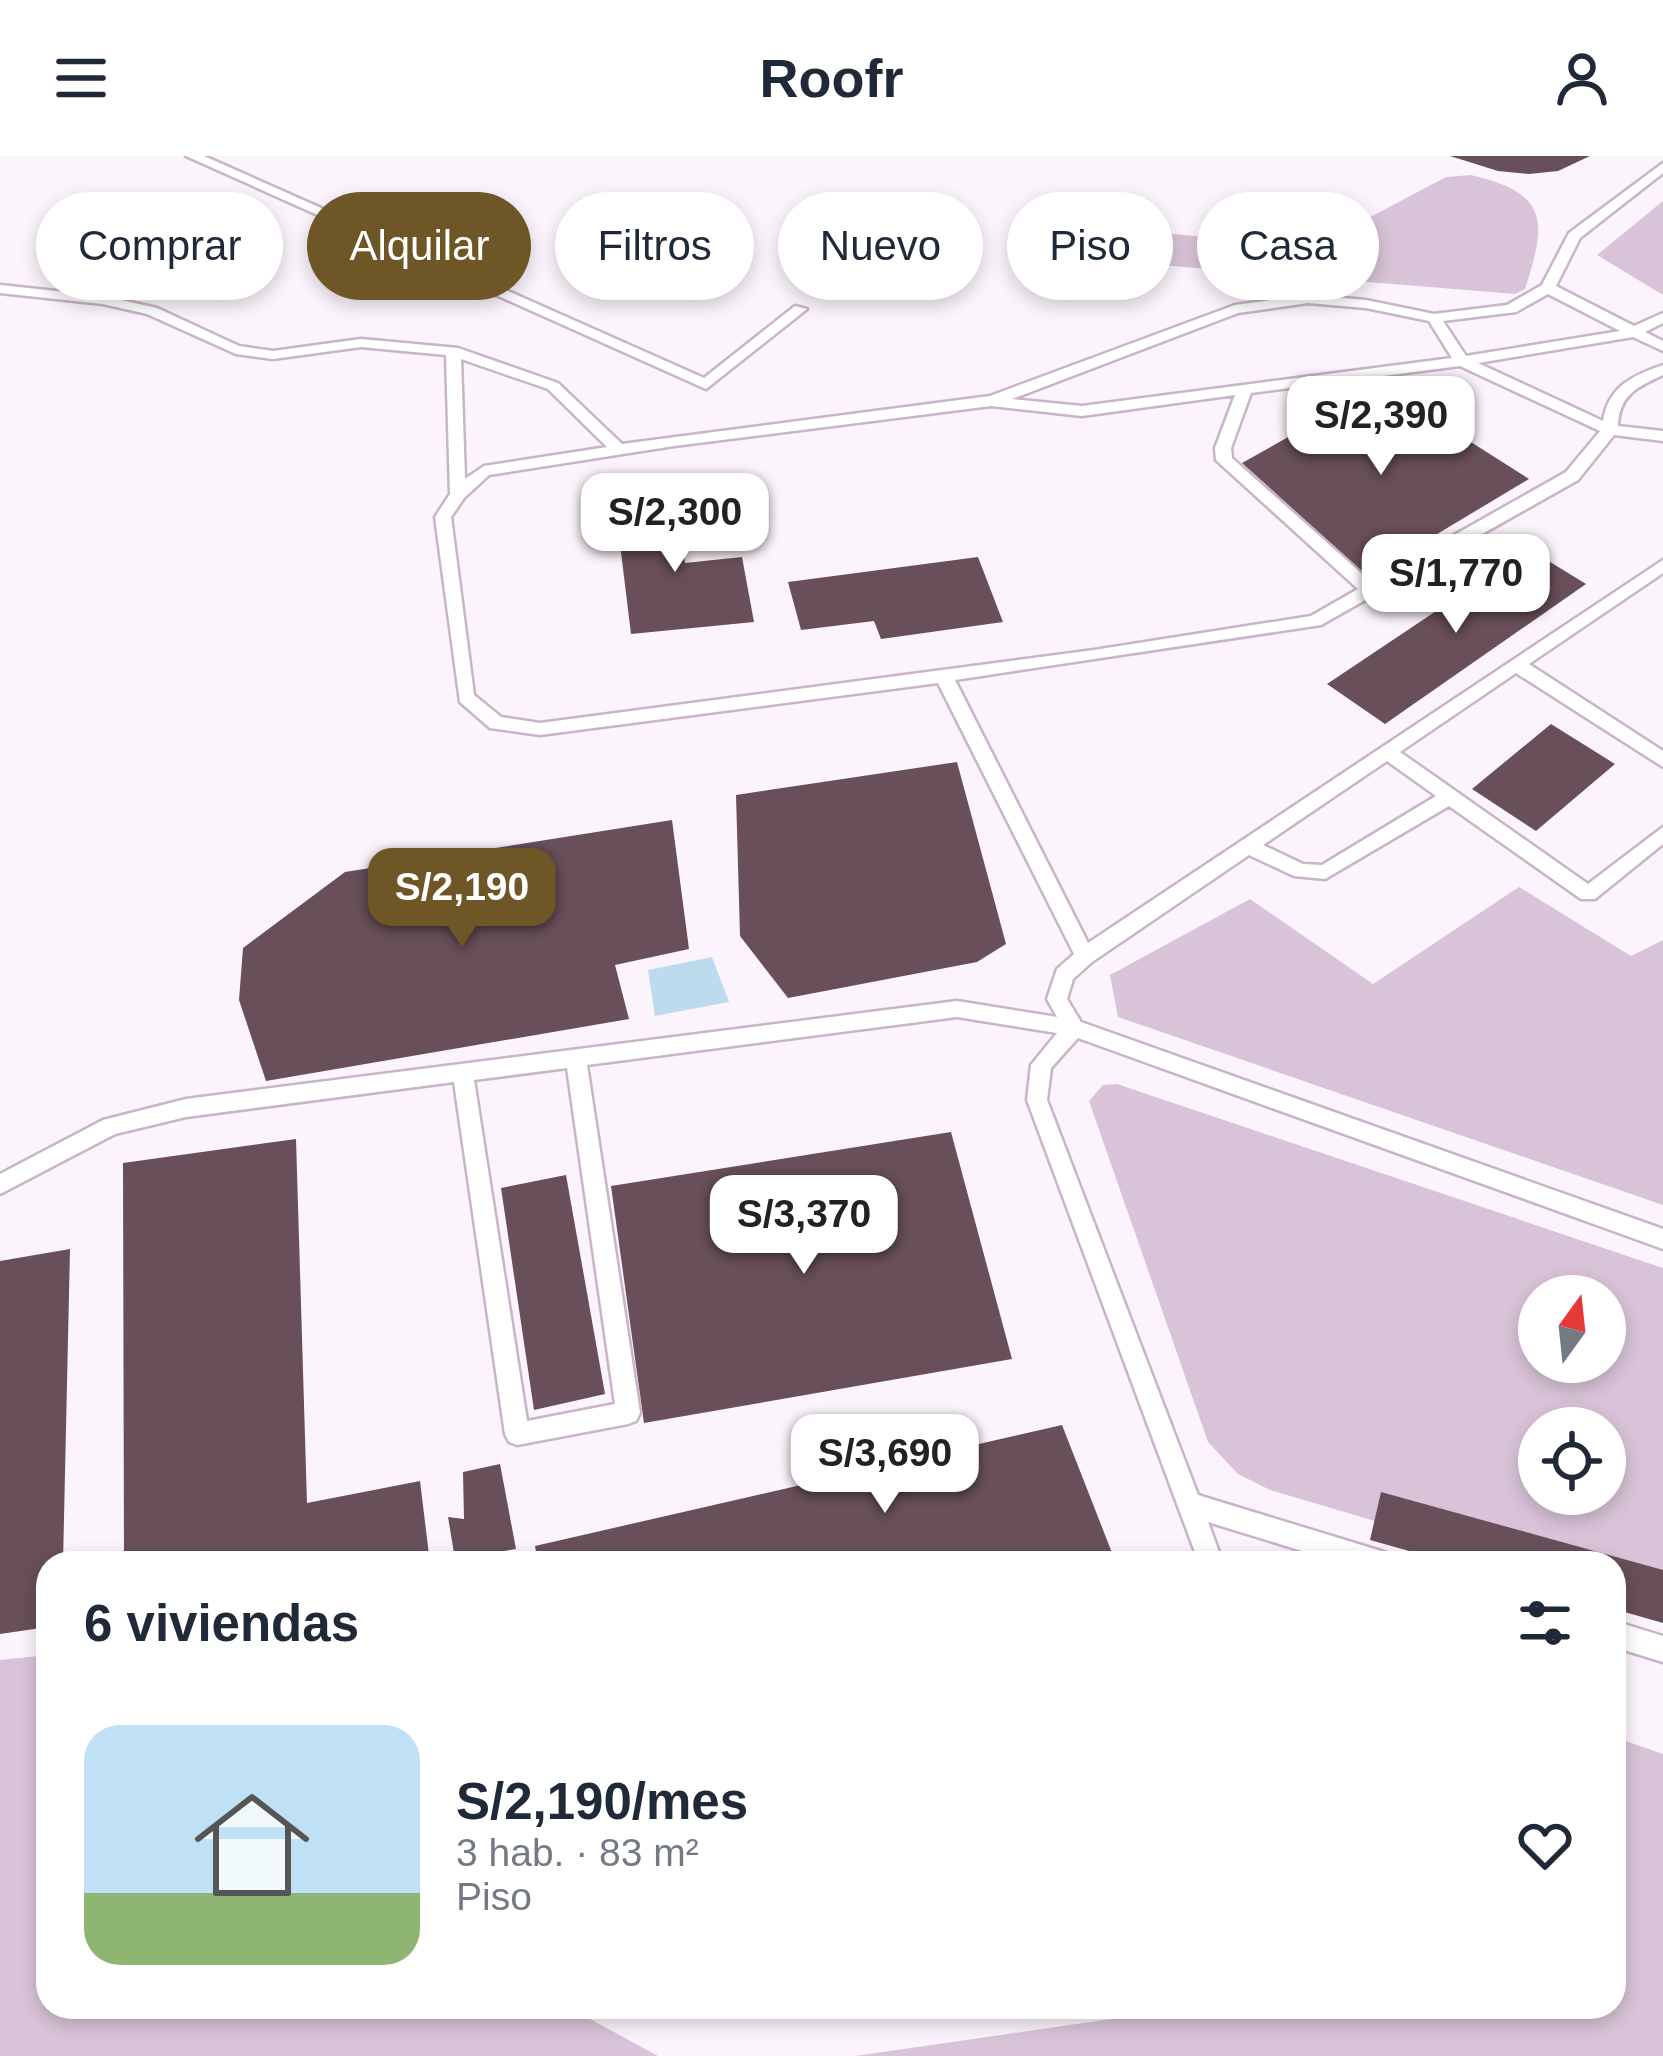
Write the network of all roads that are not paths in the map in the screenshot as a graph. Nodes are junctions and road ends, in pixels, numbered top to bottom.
1 (193, 156) edge
2 (1663, 167) edge
3 (1548, 288) junction
4 (0, 289) edge
5 (800, 308) dead end
6 (1663, 317) edge
7 (1434, 318) junction
8 (1633, 333) junction
9 (1663, 347) edge
10 (453, 351) junction
11 (1462, 362) junction
12 (1663, 369) edge
13 (1244, 391) junction
14 (991, 401) junction
15 (1610, 430) junction
16 (1663, 436) edge
17 (619, 450) junction
18 (458, 494) junction
19 (1663, 565) edge
20 (1370, 591) junction
21 (1516, 664) junction
22 (943, 674) junction
23 (1387, 752) junction
24 (1663, 760) edge
25 (1449, 796) junction
26 (1663, 834) edge
27 (1248, 846) junction
28 (1084, 956) junction
29 (1074, 1028) junction
30 (576, 1058) junction
31 (463, 1072) junction
32 (0, 1185) edge
33 (1663, 1239) edge
34 (1192, 1505) junction
35 (1207, 1551) edge
36 (1342, 1551) edge
37 (1626, 1638) edge
38 (1663, 1649) edge

1 - 5 lane
2 - 3 lane
3 - 7 lane
3 - 8 lane
4 - 10 lane
6 - 8 lane
7 - 11 lane
7 - 14 lane
8 - 9 lane
8 - 11 lane
10 - 17 lane
10 - 18 lane
11 - 13 lane
11 - 15 lane
12 - 15 lane
13 - 14 lane
13 - 20 lane
14 - 17 lane
15 - 16 lane
15 - 20 lane
17 - 18 lane
18 - 22 lane
19 - 21 lane
20 - 22 lane
21 - 23 lane
21 - 24 lane
22 - 28 lane
23 - 25 lane
23 - 27 lane
25 - 26 lane
25 - 27 lane
27 - 28 lane
28 - 29 lane
29 - 30 lane
29 - 33 lane
29 - 34 lane
30 - 31 lane
30 - 31 lane
31 - 32 lane
34 - 35 lane
34 - 36 lane
37 - 38 lane

